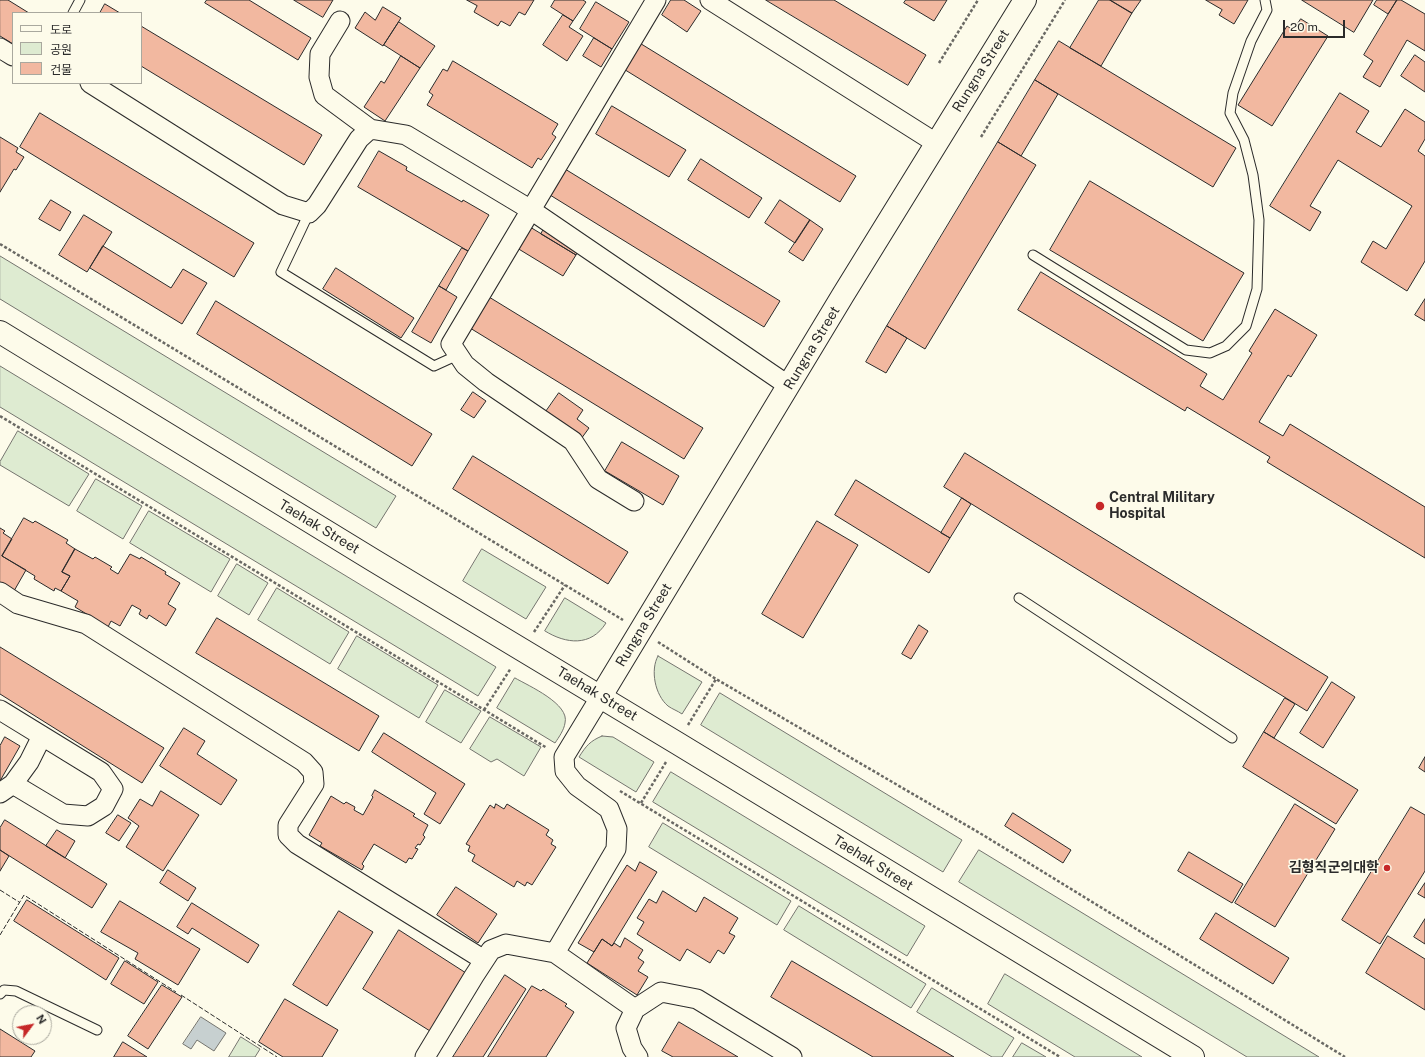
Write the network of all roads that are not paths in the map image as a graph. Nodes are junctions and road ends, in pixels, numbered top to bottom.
1 (80, 0) edge
2 (656, 0) edge
3 (710, 0) edge
4 (1025, 0) edge
5 (1265, 0) edge
6 (74, 12) edge
7 (340, 21) dead end
8 (0, 48) edge
9 (12, 55) edge
10 (92, 84) edge
11 (370, 129) junction
12 (936, 143) junction
13 (531, 210) junction
14 (309, 213) junction
15 (1033, 255) dead end
16 (0, 332) edge
17 (458, 355) junction
18 (789, 386) junction
19 (634, 502) dead end
20 (0, 592) edge
21 (1019, 598) dead end
22 (601, 696) junction
23 (0, 710) edge
24 (42, 736) junction
25 (1232, 738) dead end
26 (7, 789) edge
27 (555, 953) junction
28 (484, 960) junction
29 (0, 994) edge
30 (635, 1009) junction
31 (97, 1030) dead end
32 (425, 1057) edge
33 (638, 1057) edge
34 (792, 1057) edge
35 (1193, 1057) edge

1 - 6 lane
2 - 13 street
3 - 12 street
4 - 12 main road, Rungna Street
5 - 15 lane
7 - 11 street
8 - 9 street
10 - 14 street
11 - 13 street
11 - 14 street
12 - 18 main road, Rungna Street
13 - 17 street
13 - 18 street
14 - 17 lane
16 - 22 main road, Taehak Street
17 - 19 street
18 - 22 main road, Rungna Street
20 - 28 street
21 - 25 lane
22 - 27 street
22 - 35 main road, Taehak Street
23 - 24 street
24 - 26 street
24 - 26 street
27 - 28 street
27 - 30 street
28 - 32 street
29 - 31 lane
30 - 33 street
30 - 34 street

